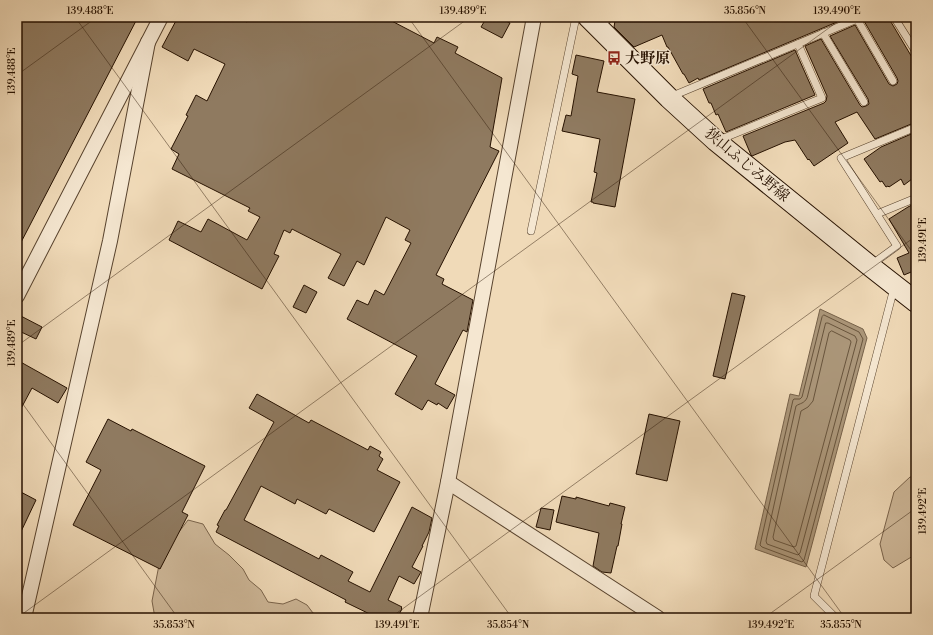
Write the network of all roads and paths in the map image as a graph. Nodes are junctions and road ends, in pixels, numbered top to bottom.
1 (161, 17) edge
2 (534, 17) edge
3 (576, 17) edge
4 (894, 17) edge
5 (859, 18) edge
6 (599, 19) edge
7 (823, 34) junction
8 (148, 42) junction
9 (798, 44) junction
10 (916, 52) edge
11 (893, 81) dead end
12 (669, 98) junction
13 (864, 102) dead end
14 (916, 127) edge
15 (716, 141) junction
16 (916, 198) edge
17 (877, 214) junction
18 (531, 231) dead end
19 (870, 266) junction
20 (895, 285) junction
21 (17, 296) edge
22 (916, 302) edge
23 (448, 482) junction
24 (24, 618) edge
25 (420, 618) edge
26 (658, 618) edge
27 (836, 618) edge

1 - 8 street
2 - 23 street
3 - 18 lane
4 - 10 lane
5 - 7 lane
5 - 11 lane
6 - 12 main road, 狭山ふじみ野線
7 - 9 lane
7 - 13 lane
8 - 21 street
8 - 24 street
9 - 12 lane
9 - 15 lane
12 - 15 main road, 狭山ふじみ野線
14 - 17 lane
15 - 19 main road, 狭山ふじみ野線
16 - 17 lane
17 - 19 lane
19 - 20 main road, 狭山ふじみ野線
20 - 22 main road, 狭山ふじみ野線
20 - 27 lane
23 - 25 street
23 - 26 street

